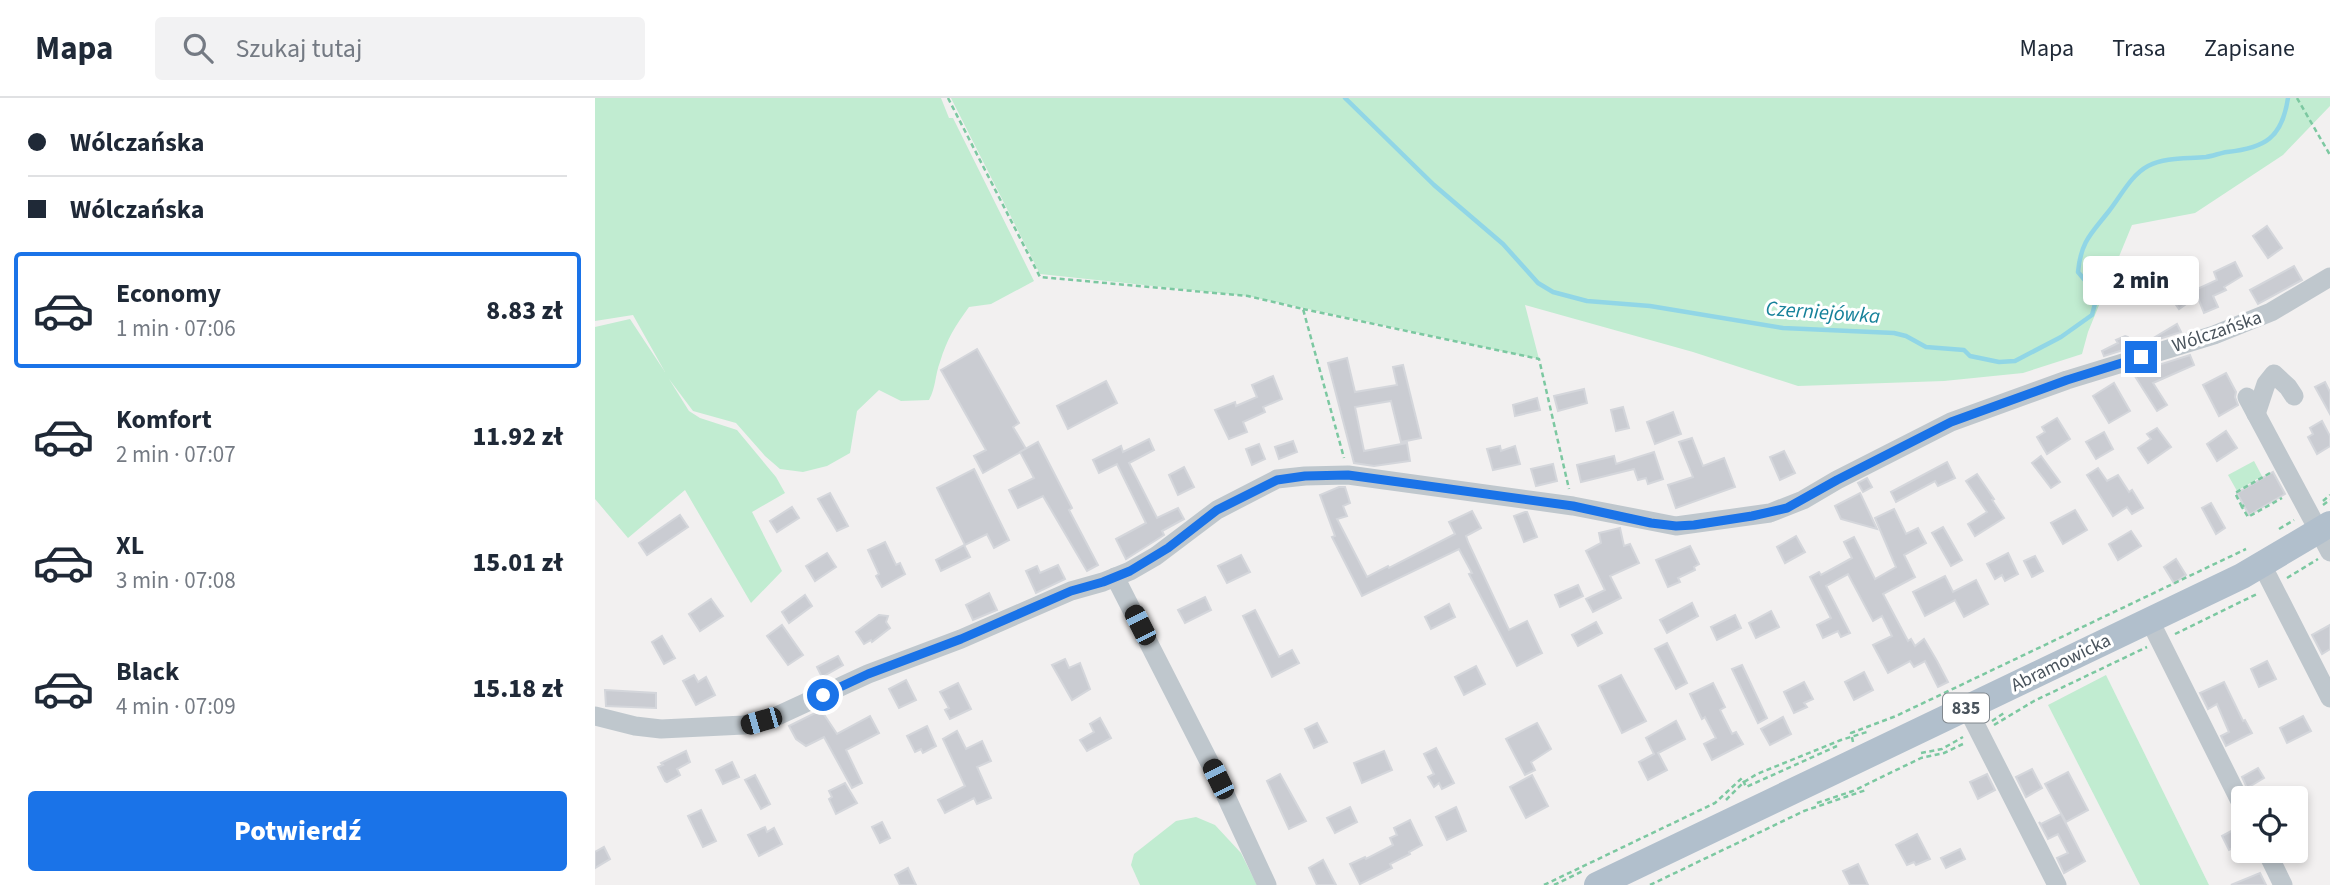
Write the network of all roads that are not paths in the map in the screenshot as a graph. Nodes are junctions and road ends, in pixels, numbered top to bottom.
1 (2330, 277) edge
2 (2294, 396) dead end
3 (2324, 534) edge
4 (2263, 565) junction
5 (1115, 577) junction
6 (2154, 631) junction
7 (2330, 698) edge
8 (1967, 708) junction
9 (595, 716) edge
10 (2232, 786) edge
11 (2272, 863) edge
12 (1267, 885) edge
13 (1597, 885) edge
14 (2057, 885) edge
15 (2283, 885) edge

1 - 5 street, Wólczańska
2 - 3 street
3 - 4 main road, Abramowicka / 835
4 - 6 main road, Abramowicka / 835
4 - 7 street
5 - 9 street, Wólczańska
5 - 12 street
6 - 8 main road, Abramowicka / 835
6 - 10 street
8 - 13 main road, Abramowicka / 835
8 - 14 street
11 - 15 street

